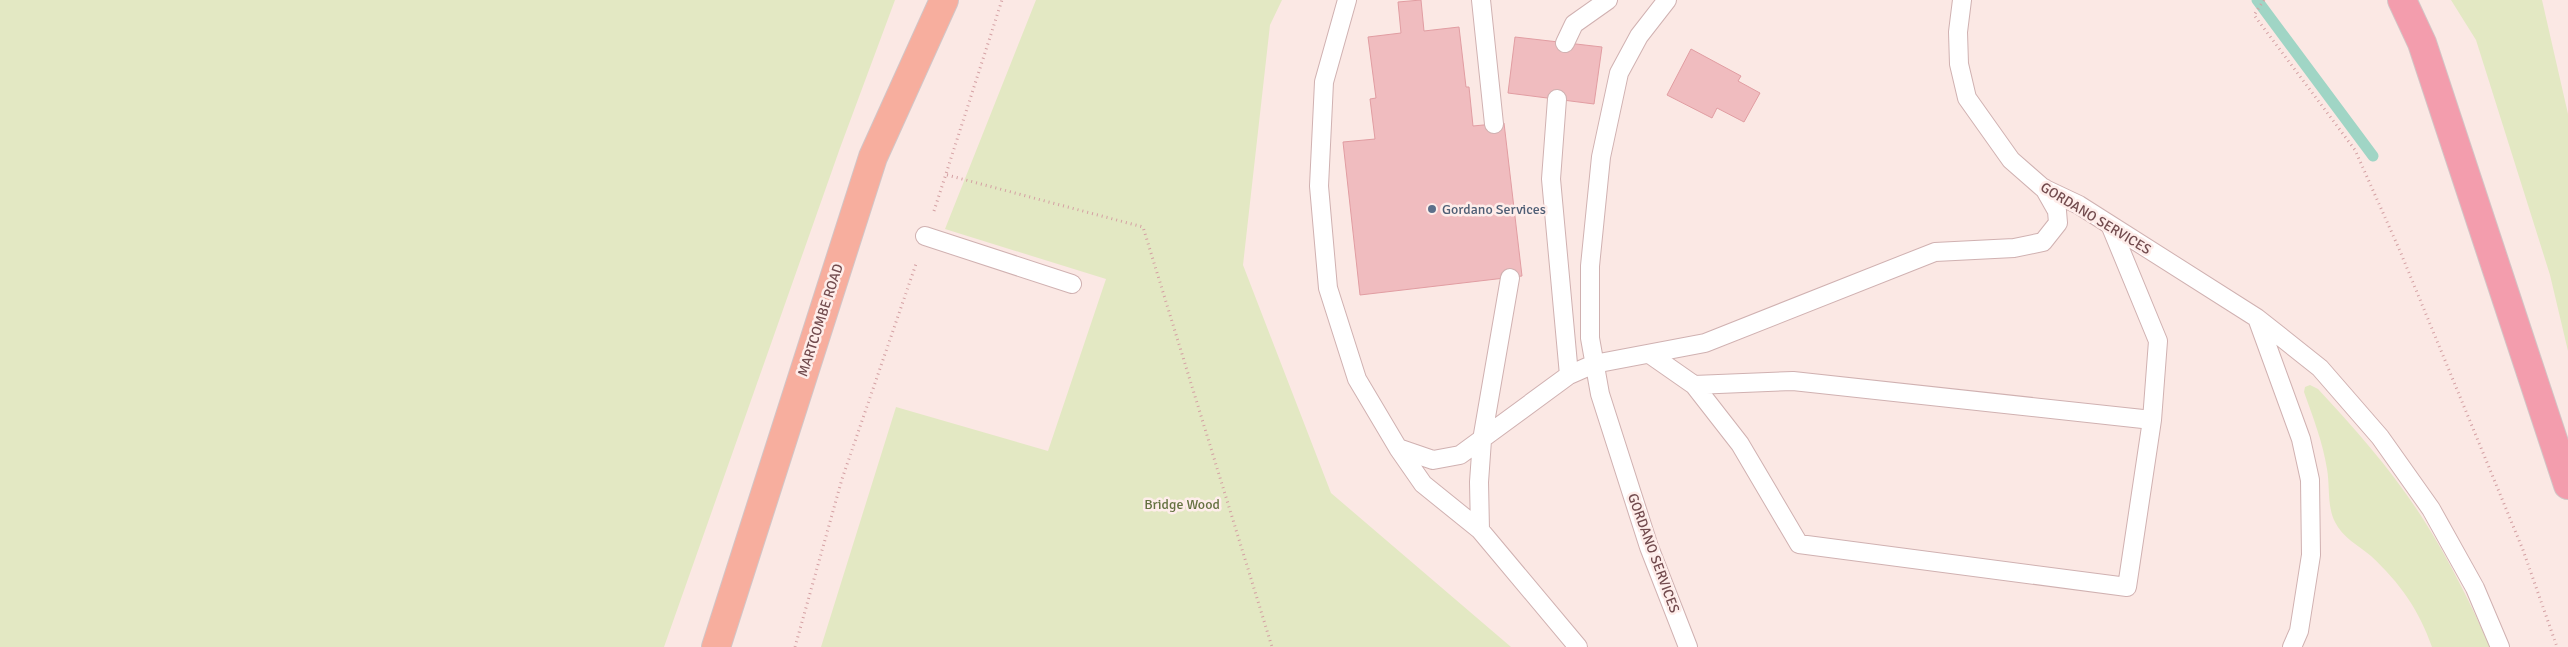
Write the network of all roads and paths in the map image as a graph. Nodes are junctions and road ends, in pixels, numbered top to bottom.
1 (944, 0) edge
2 (1002, 0) edge
3 (1347, 0) edge
4 (1481, 0) edge
5 (1608, 0) edge
6 (1962, 0) edge
7 (2264, 0) edge
8 (2402, 0) edge
9 (1663, 1) edge
10 (1565, 43) dead end
11 (1558, 99) dead end
12 (1494, 124) dead end
13 (947, 175) junction
14 (2043, 188) junction
15 (2111, 227) junction
16 (925, 236) junction
17 (1510, 278) dead end
18 (1072, 284) dead end
19 (2256, 318) junction
20 (1651, 355) junction
21 (1594, 364) junction
22 (1569, 375) junction
23 (1694, 385) junction
24 (2152, 420) junction
25 (1482, 440) junction
26 (1398, 448) junction
27 (2568, 485) edge
28 (1480, 530) junction
29 (716, 647) edge
30 (795, 647) edge
31 (1272, 647) edge
32 (1578, 647) edge
33 (1688, 647) edge
34 (2292, 647) edge
35 (2500, 647) edge
36 (2557, 647) edge

1 - 29 main road, MARTCOMBE ROAD
2 - 13 path
3 - 26 lane
4 - 12 lane
5 - 10 lane
6 - 14 lane, GORDANO SERVICES
7 - 36 path
8 - 27 highway
9 - 21 lane, GORDANO SERVICES
11 - 22 lane
13 - 16 path
13 - 31 path
14 - 15 lane, GORDANO SERVICES
14 - 20 lane
15 - 19 lane, GORDANO SERVICES
15 - 24 lane
16 - 18 lane
16 - 30 path
17 - 25 lane
19 - 34 lane
19 - 35 lane, GORDANO SERVICES
20 - 21 lane
20 - 23 lane
21 - 22 lane
21 - 33 lane, GORDANO SERVICES
22 - 25 lane
23 - 24 lane
23 - 24 lane
25 - 26 lane
25 - 28 lane
26 - 28 lane
28 - 32 lane

